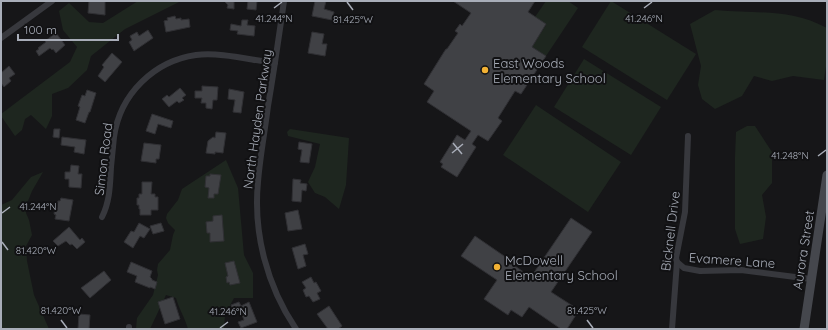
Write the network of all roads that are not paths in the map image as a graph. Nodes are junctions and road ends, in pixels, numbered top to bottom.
1 (52, 1) edge
2 (284, 1) edge
3 (1, 38) edge
4 (274, 63) junction
5 (688, 136) dead end
6 (827, 175) edge
7 (102, 217) dead end
8 (677, 262) junction
9 (812, 279) junction
10 (296, 329) edge
11 (672, 329) edge
12 (804, 329) edge

1 - 3 street
2 - 4 street, North Hayden Parkway
4 - 7 street, Simon Road
4 - 10 street, North Hayden Parkway
5 - 8 street, Bicknell Drive
6 - 9 street, Aurora Street
8 - 9 street, Evamere Lane
8 - 11 street, Bicknell Drive
9 - 12 street, Aurora Street

